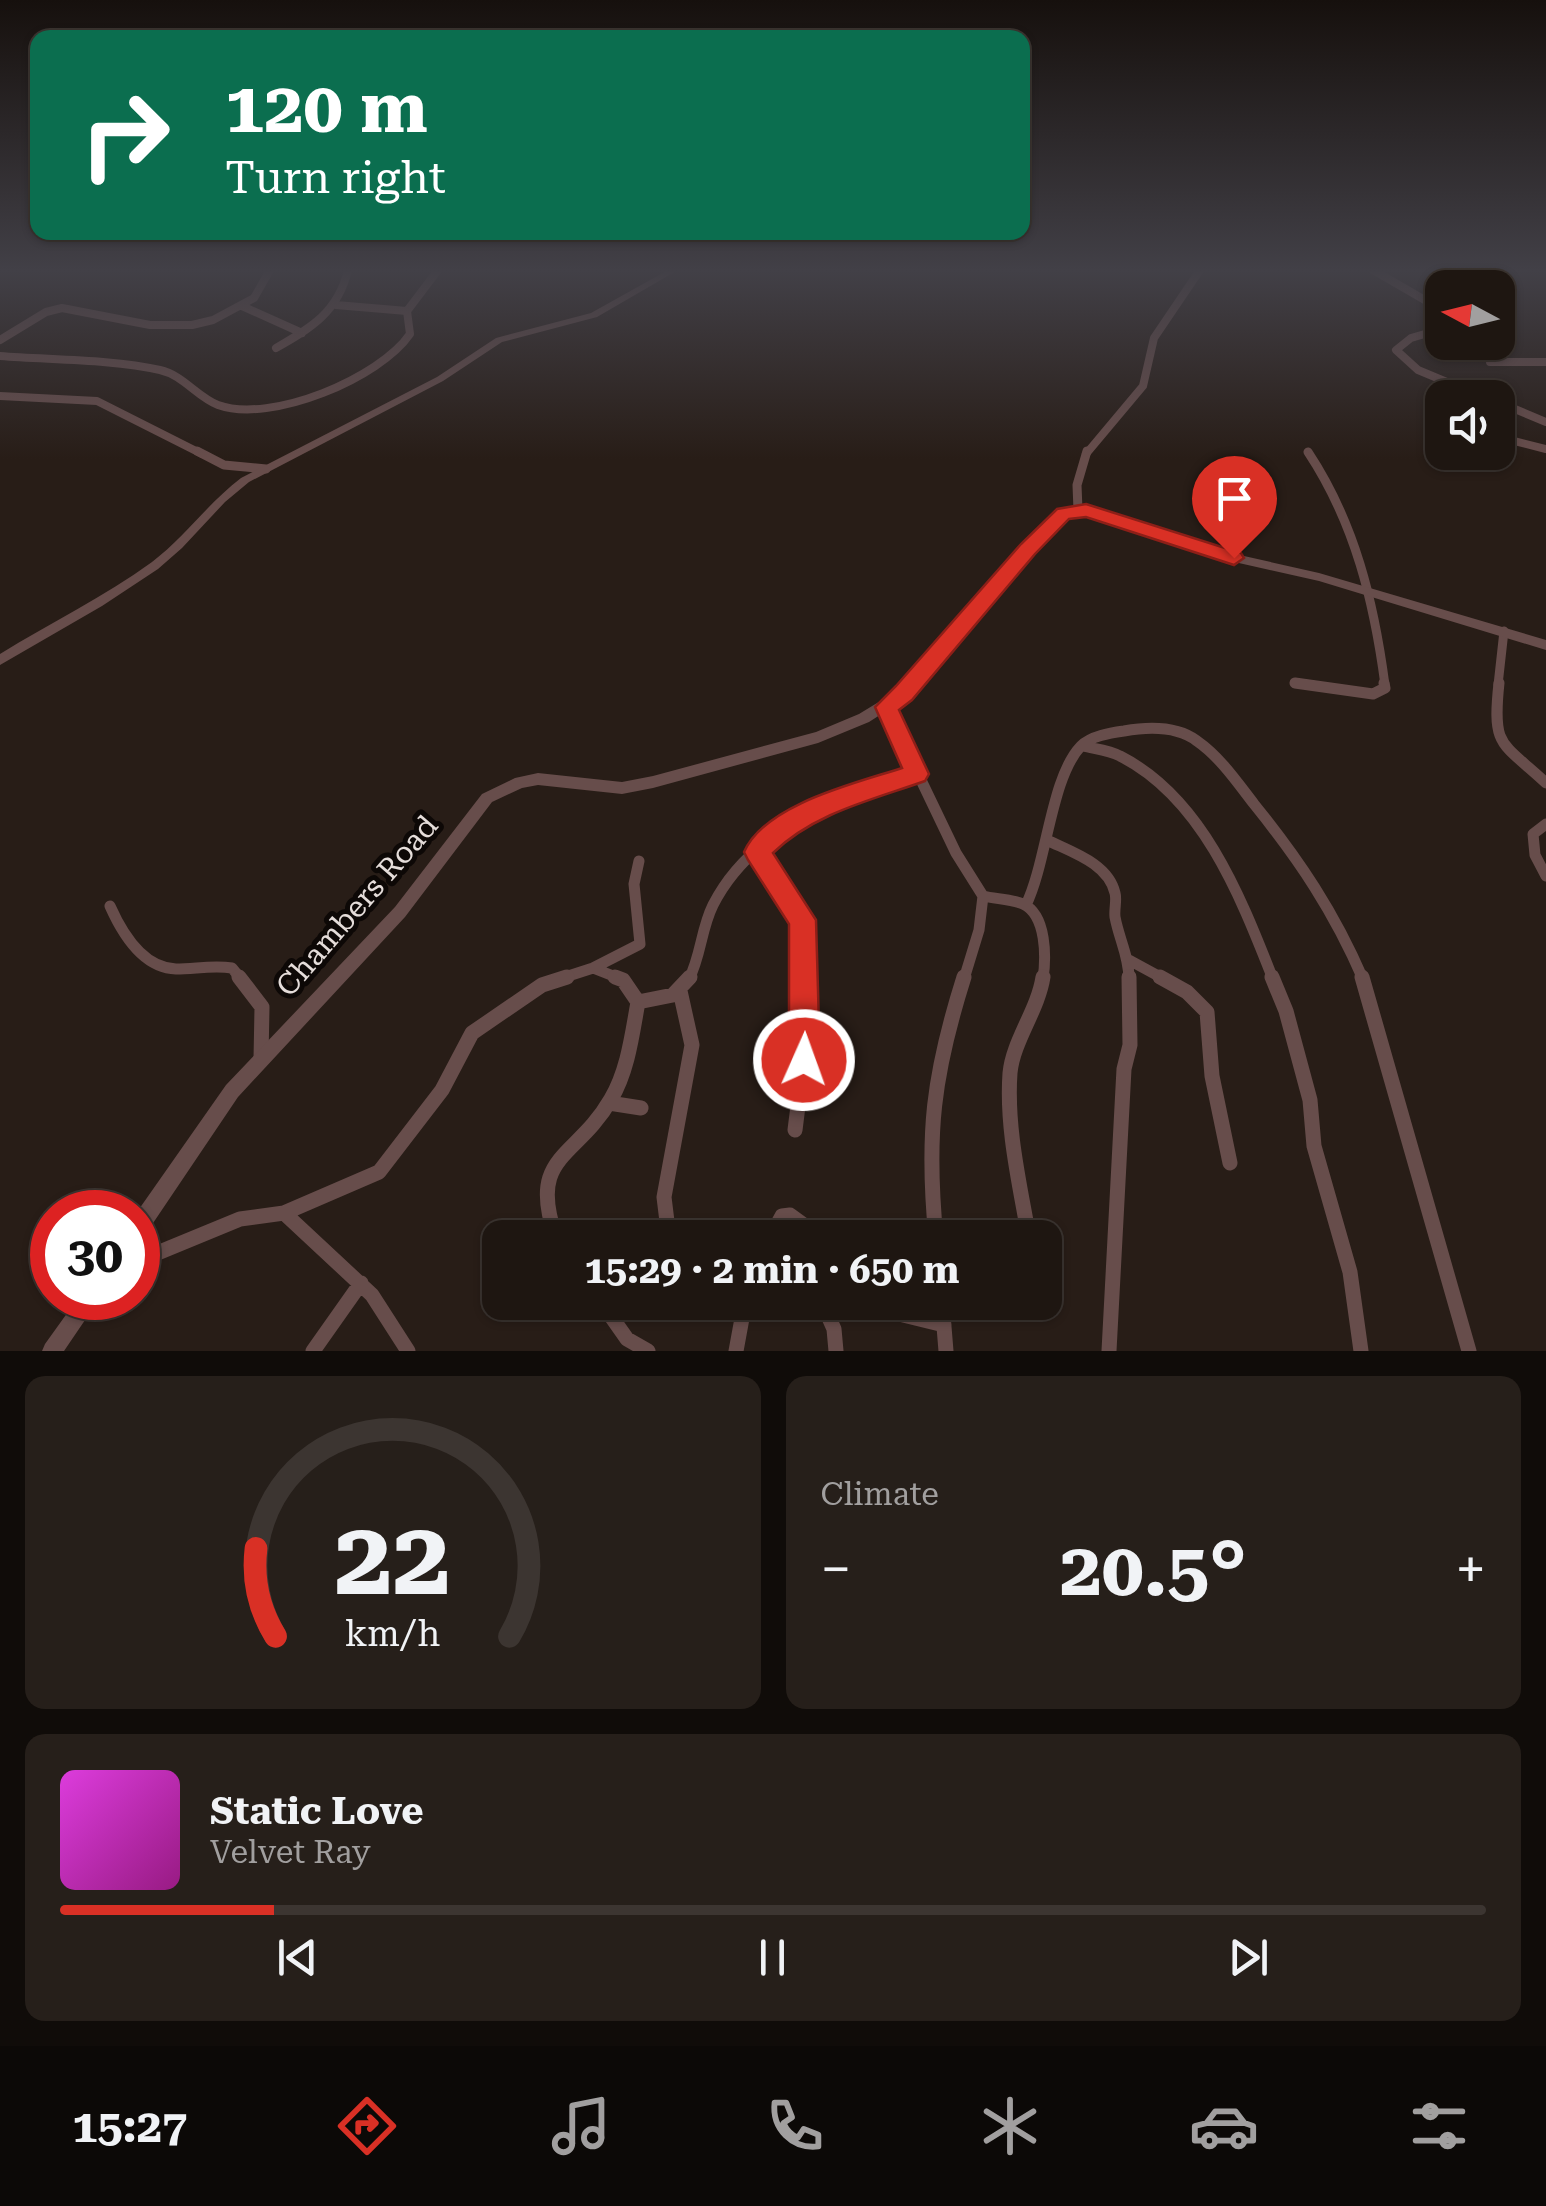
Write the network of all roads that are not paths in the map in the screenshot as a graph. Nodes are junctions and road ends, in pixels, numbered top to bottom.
1 (302, 333) edge
2 (410, 333) edge
3 (524, 333) edge
4 (1158, 333) edge
5 (1425, 334) edge
6 (276, 348) dead end
7 (0, 356) edge
8 (1490, 362) dead end
9 (1546, 362) edge
10 (1442, 380) edge
11 (0, 396) edge
12 (1515, 409) edge
13 (1546, 422) edge
14 (1515, 441) edge
15 (1546, 449) edge
16 (1308, 452) dead end
17 (266, 469) junction
18 (1078, 510) junction
19 (1366, 590) junction
20 (1504, 631) junction
21 (1546, 645) edge
22 (0, 660) edge
23 (1295, 683) dead end
24 (886, 707) junction
25 (1082, 746) junction
26 (916, 774) junction
27 (1546, 784) edge
28 (1546, 824) edge
29 (1046, 840) junction
30 (757, 852) junction
31 (639, 861) dead end
32 (1546, 876) edge
33 (983, 896) junction
34 (1026, 905) junction
35 (110, 906) dead end
36 (1130, 960) junction
37 (593, 968) junction
38 (680, 991) junction
39 (638, 1002) junction
40 (261, 1060) junction
41 (609, 1103) junction
42 (641, 1108) dead end
43 (794, 1130) dead end
44 (1230, 1163) dead end
45 (160, 1195) edge
46 (284, 1213) junction
47 (550, 1220) edge
48 (666, 1220) edge
49 (934, 1220) edge
50 (1025, 1220) edge
51 (160, 1252) edge
52 (361, 1283) junction
53 (74, 1320) edge
54 (614, 1320) edge
55 (742, 1320) edge
56 (832, 1320) edge
57 (924, 1320) edge
58 (944, 1320) edge
59 (944, 1325) junction
60 (52, 1351) edge
61 (313, 1351) edge
62 (408, 1351) edge
63 (648, 1351) edge
64 (736, 1351) edge
65 (836, 1351) edge
66 (946, 1351) edge
67 (1109, 1351) edge
68 (1362, 1351) edge
69 (1468, 1351) edge

1 - 6 street
2 - 7 street
3 - 17 street
4 - 18 street
5 - 10 street
8 - 9 street
11 - 17 street
12 - 13 street
14 - 15 street
16 - 19 street
17 - 22 street
18 - 19 street
18 - 24 street, Chambers Road
19 - 20 street
19 - 23 street
20 - 21 street
20 - 27 street
24 - 26 street
24 - 40 street, Chambers Road
25 - 29 street
25 - 68 street
25 - 69 street
26 - 30 street
26 - 33 street
28 - 32 street
29 - 34 street
29 - 36 street
30 - 38 street
30 - 43 street
31 - 37 street
33 - 34 street
33 - 49 street
34 - 50 street
35 - 40 street
36 - 44 street
36 - 67 street
37 - 39 street
37 - 46 street
38 - 39 street
38 - 48 street
39 - 41 street
40 - 45 street, Chambers Road
41 - 42 street
41 - 47 street
46 - 51 street
46 - 52 street
52 - 61 street
52 - 62 street
53 - 60 street
54 - 63 street
55 - 64 street
56 - 65 street
57 - 59 street
58 - 59 street
59 - 66 street

